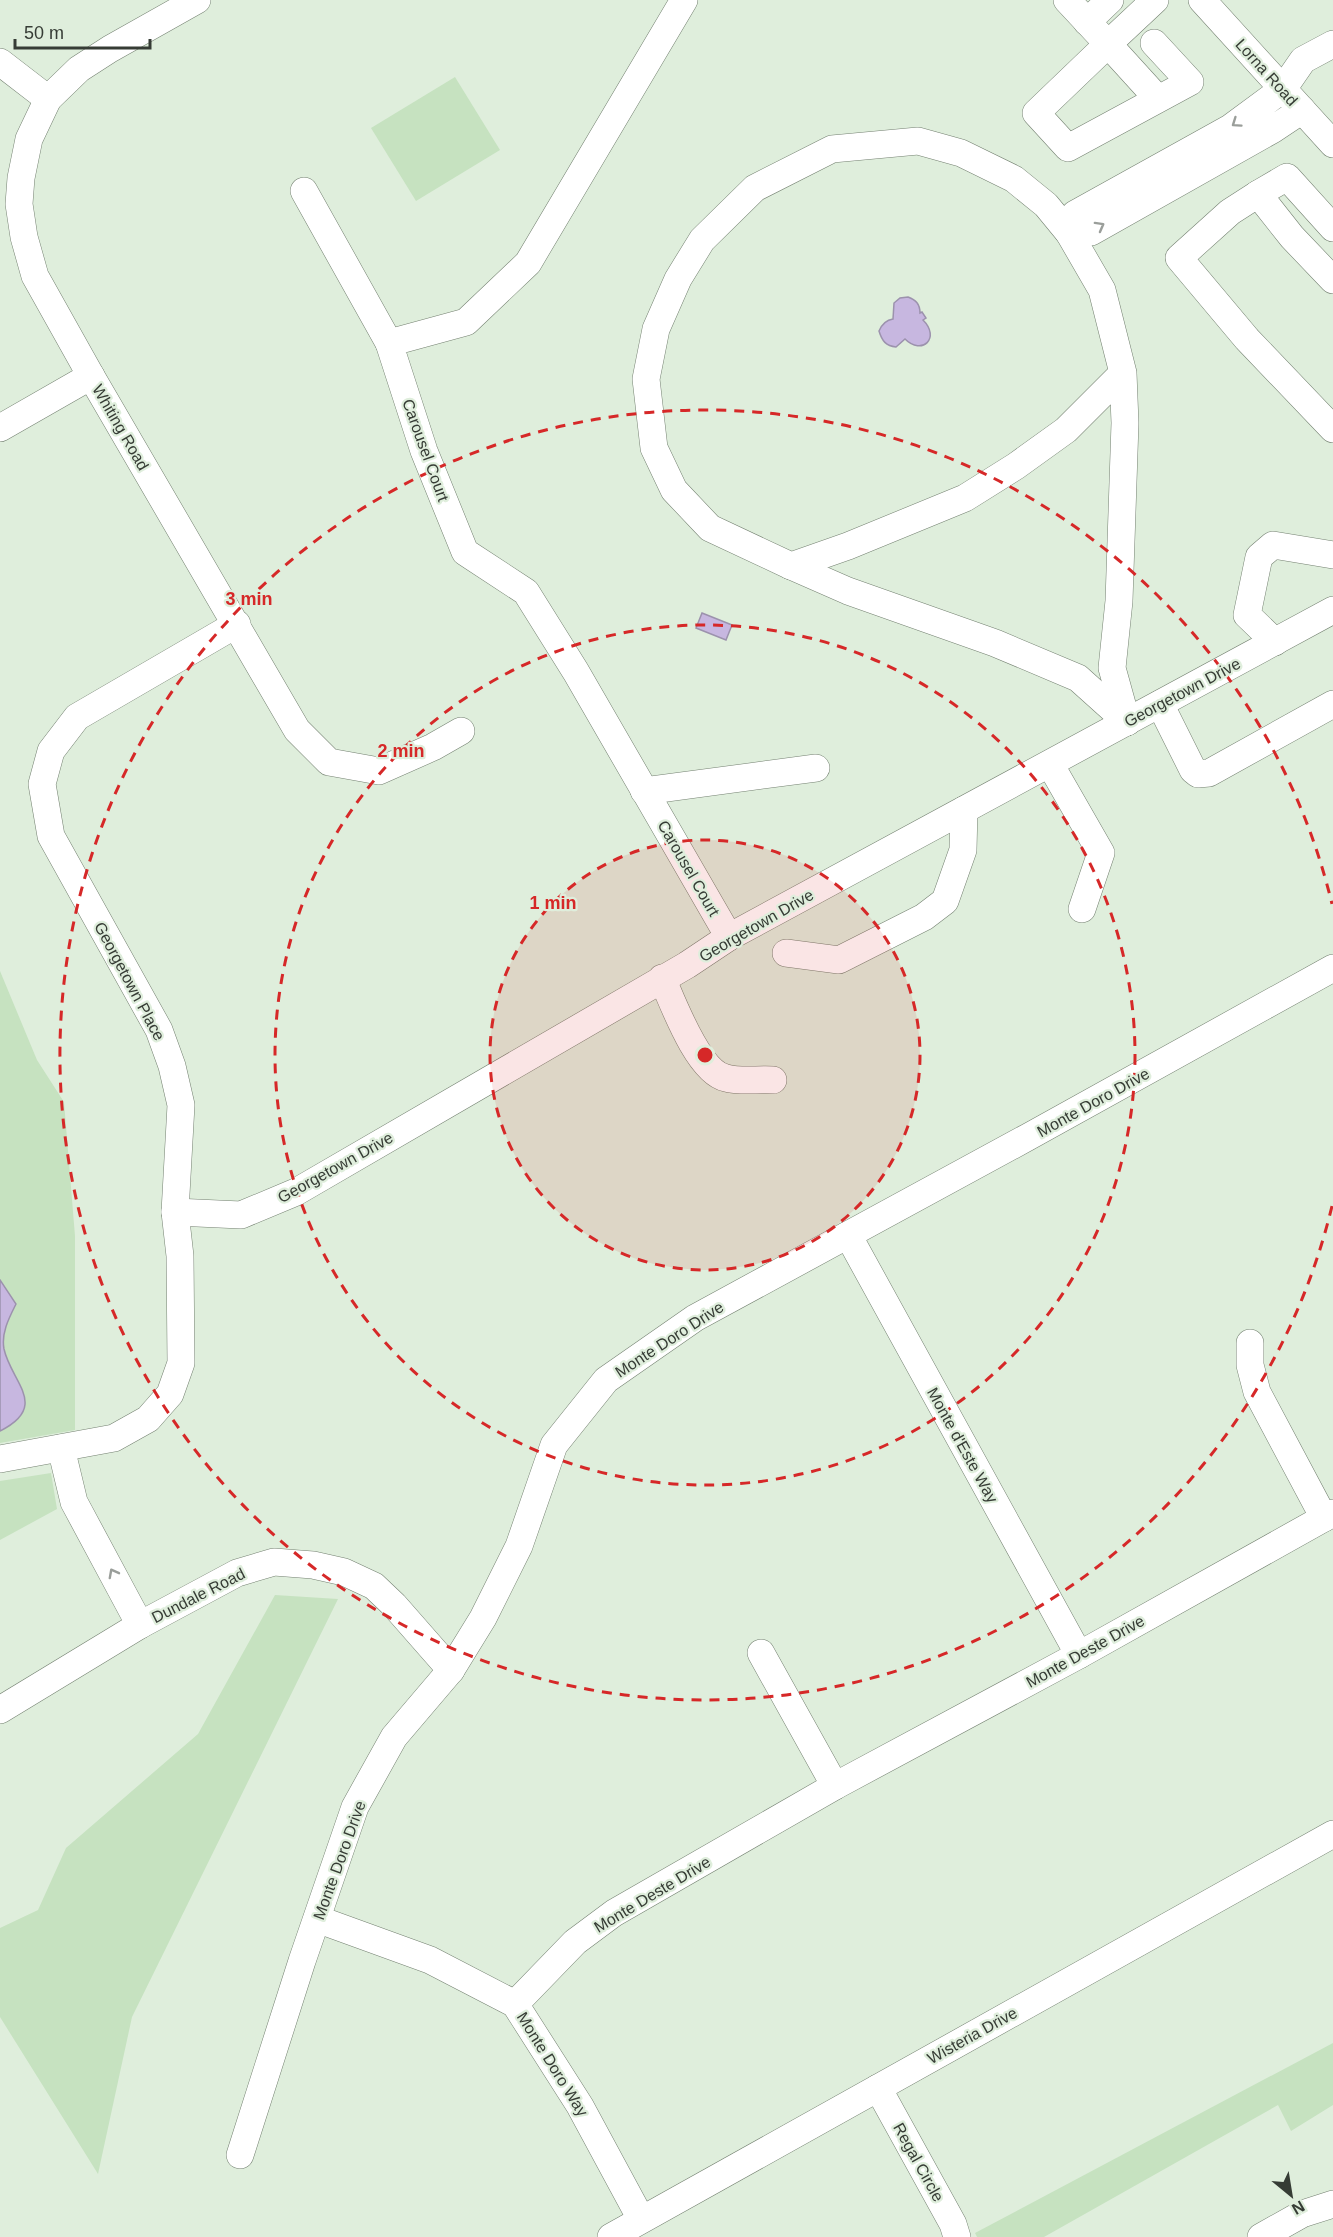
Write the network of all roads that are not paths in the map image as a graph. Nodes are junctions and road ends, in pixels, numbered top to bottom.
1 (197, 0) edge
2 (684, 0) edge
3 (1067, 0) edge
4 (1110, 0) edge
5 (1155, 0) edge
6 (1202, 0) edge
7 (1087, 22) junction
8 (1154, 43) dead end
9 (1108, 44) junction
10 (1333, 44) edge
11 (0, 62) edge
12 (1283, 89) junction
13 (48, 99) junction
14 (1158, 99) junction
15 (1302, 110) junction
16 (1330, 136) edge
17 (304, 191) dead end
18 (1258, 194) junction
19 (1328, 214) edge
20 (1069, 233) junction
21 (1292, 237) junction
22 (1333, 280) edge
23 (389, 343) junction
24 (1123, 373) junction
25 (92, 376) junction
26 (0, 428) edge
27 (1333, 429) edge
28 (1333, 555) edge
29 (791, 566) junction
30 (1333, 610) edge
31 (237, 624) junction
32 (1275, 642) junction
33 (1160, 704) junction
34 (1333, 704) edge
35 (1127, 722) junction
36 (461, 731) dead end
37 (1050, 764) junction
38 (816, 768) dead end
39 (644, 791) junction
40 (964, 810) junction
41 (1082, 909) dead end
42 (729, 937) junction
43 (786, 953) dead end
44 (1333, 968) edge
45 (662, 978) junction
46 (773, 1080) dead end
47 (175, 1212) junction
48 (848, 1235) junction
49 (1250, 1343) dead end
50 (61, 1449) junction
51 (0, 1459) edge
52 (1328, 1516) edge
53 (140, 1625) junction
54 (760, 1653) dead end
55 (1079, 1655) junction
56 (451, 1670) junction
57 (0, 1710) edge
58 (835, 1786) junction
59 (1333, 1834) edge
60 (317, 1919) junction
61 (515, 2004) junction
62 (878, 2088) junction
63 (240, 2155) dead end
64 (1333, 2204) edge
65 (641, 2219) junction
66 (611, 2237) edge
67 (957, 2237) edge
68 (1261, 2237) edge

1 - 13 street, Whiting Road
2 - 23 street
3 - 7 street
4 - 7 street
5 - 9 street
6 - 12 street, Lorna Road
7 - 9 street
8 - 14 street
9 - 14 street
9 - 14 street
10 - 12 street
11 - 13 street
12 - 15 street, Lorna Road
12 -> 20 street
13 - 25 street, Whiting Road
15 - 16 street, Lorna Road
20 -> 15 street
17 - 23 street, Carousel Court
18 - 19 street
18 - 21 street
18 - 27 street
19 - 21 street
20 - 24 street
20 - 29 street
21 - 22 street
23 - 39 street, Carousel Court
24 - 29 street
24 - 35 street
25 - 26 street
25 - 31 street, Whiting Road
28 - 32 street
29 - 35 street
30 - 32 street, Georgetown Drive
31 - 36 street, Whiting Road
31 - 47 street, Georgetown Place
32 - 33 street, Georgetown Drive
33 - 34 street
33 - 35 street, Georgetown Drive
35 - 37 street, Georgetown Drive
37 - 40 street, Georgetown Drive
37 - 41 street
38 - 39 street
39 - 42 street, Carousel Court
40 - 42 street, Georgetown Drive
40 - 43 street
42 - 45 street, Georgetown Drive
44 - 48 street, Monte Doro Drive
45 - 46 street
45 - 47 street, Georgetown Drive
47 - 50 street, Georgetown Place
48 - 55 street, Monte d'Este Way
48 - 56 street, Monte Doro Drive
49 - 52 street
50 - 51 street, Georgetown Place
53 -> 50 street
52 - 55 street, Monte Deste Drive
53 - 56 street, Dundale Road
53 - 57 street, Dundale Road
54 - 58 street
55 - 58 street, Monte Deste Drive
56 - 60 street, Monte Doro Drive
58 - 61 street, Monte Deste Drive
59 - 62 street, Wisteria Drive
60 - 61 street, Monte Doro Way
60 - 63 street, Monte Doro Drive
61 - 65 street, Monte Doro Way
62 - 65 street, Wisteria Drive
62 - 67 street, Regal Circle
64 - 68 street
65 - 66 street, Wisteria Drive

